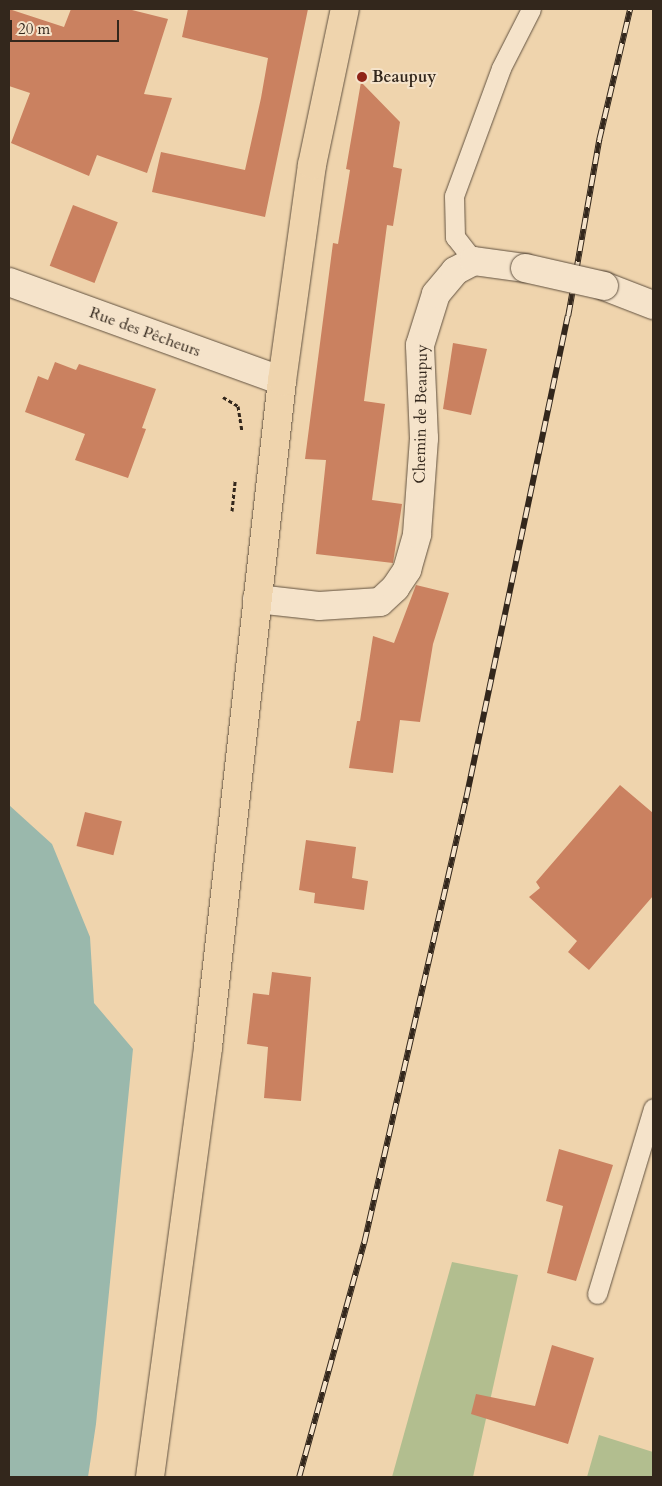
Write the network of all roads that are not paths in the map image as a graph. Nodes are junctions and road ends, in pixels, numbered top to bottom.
1 (345, 9) edge
2 (531, 9) edge
3 (474, 261) junction
4 (9, 282) edge
5 (653, 305) edge
6 (282, 380) junction
7 (257, 599) junction
8 (653, 1108) edge
9 (597, 1294) dead end
10 (150, 1477) edge

1 - 6 main road
2 - 3 lane
3 - 5 street, bridge
3 - 7 street, Chemin de Beaupuy
4 - 6 street, Rue des Pêcheurs
6 - 7 main road
7 - 10 main road
8 - 9 lane

